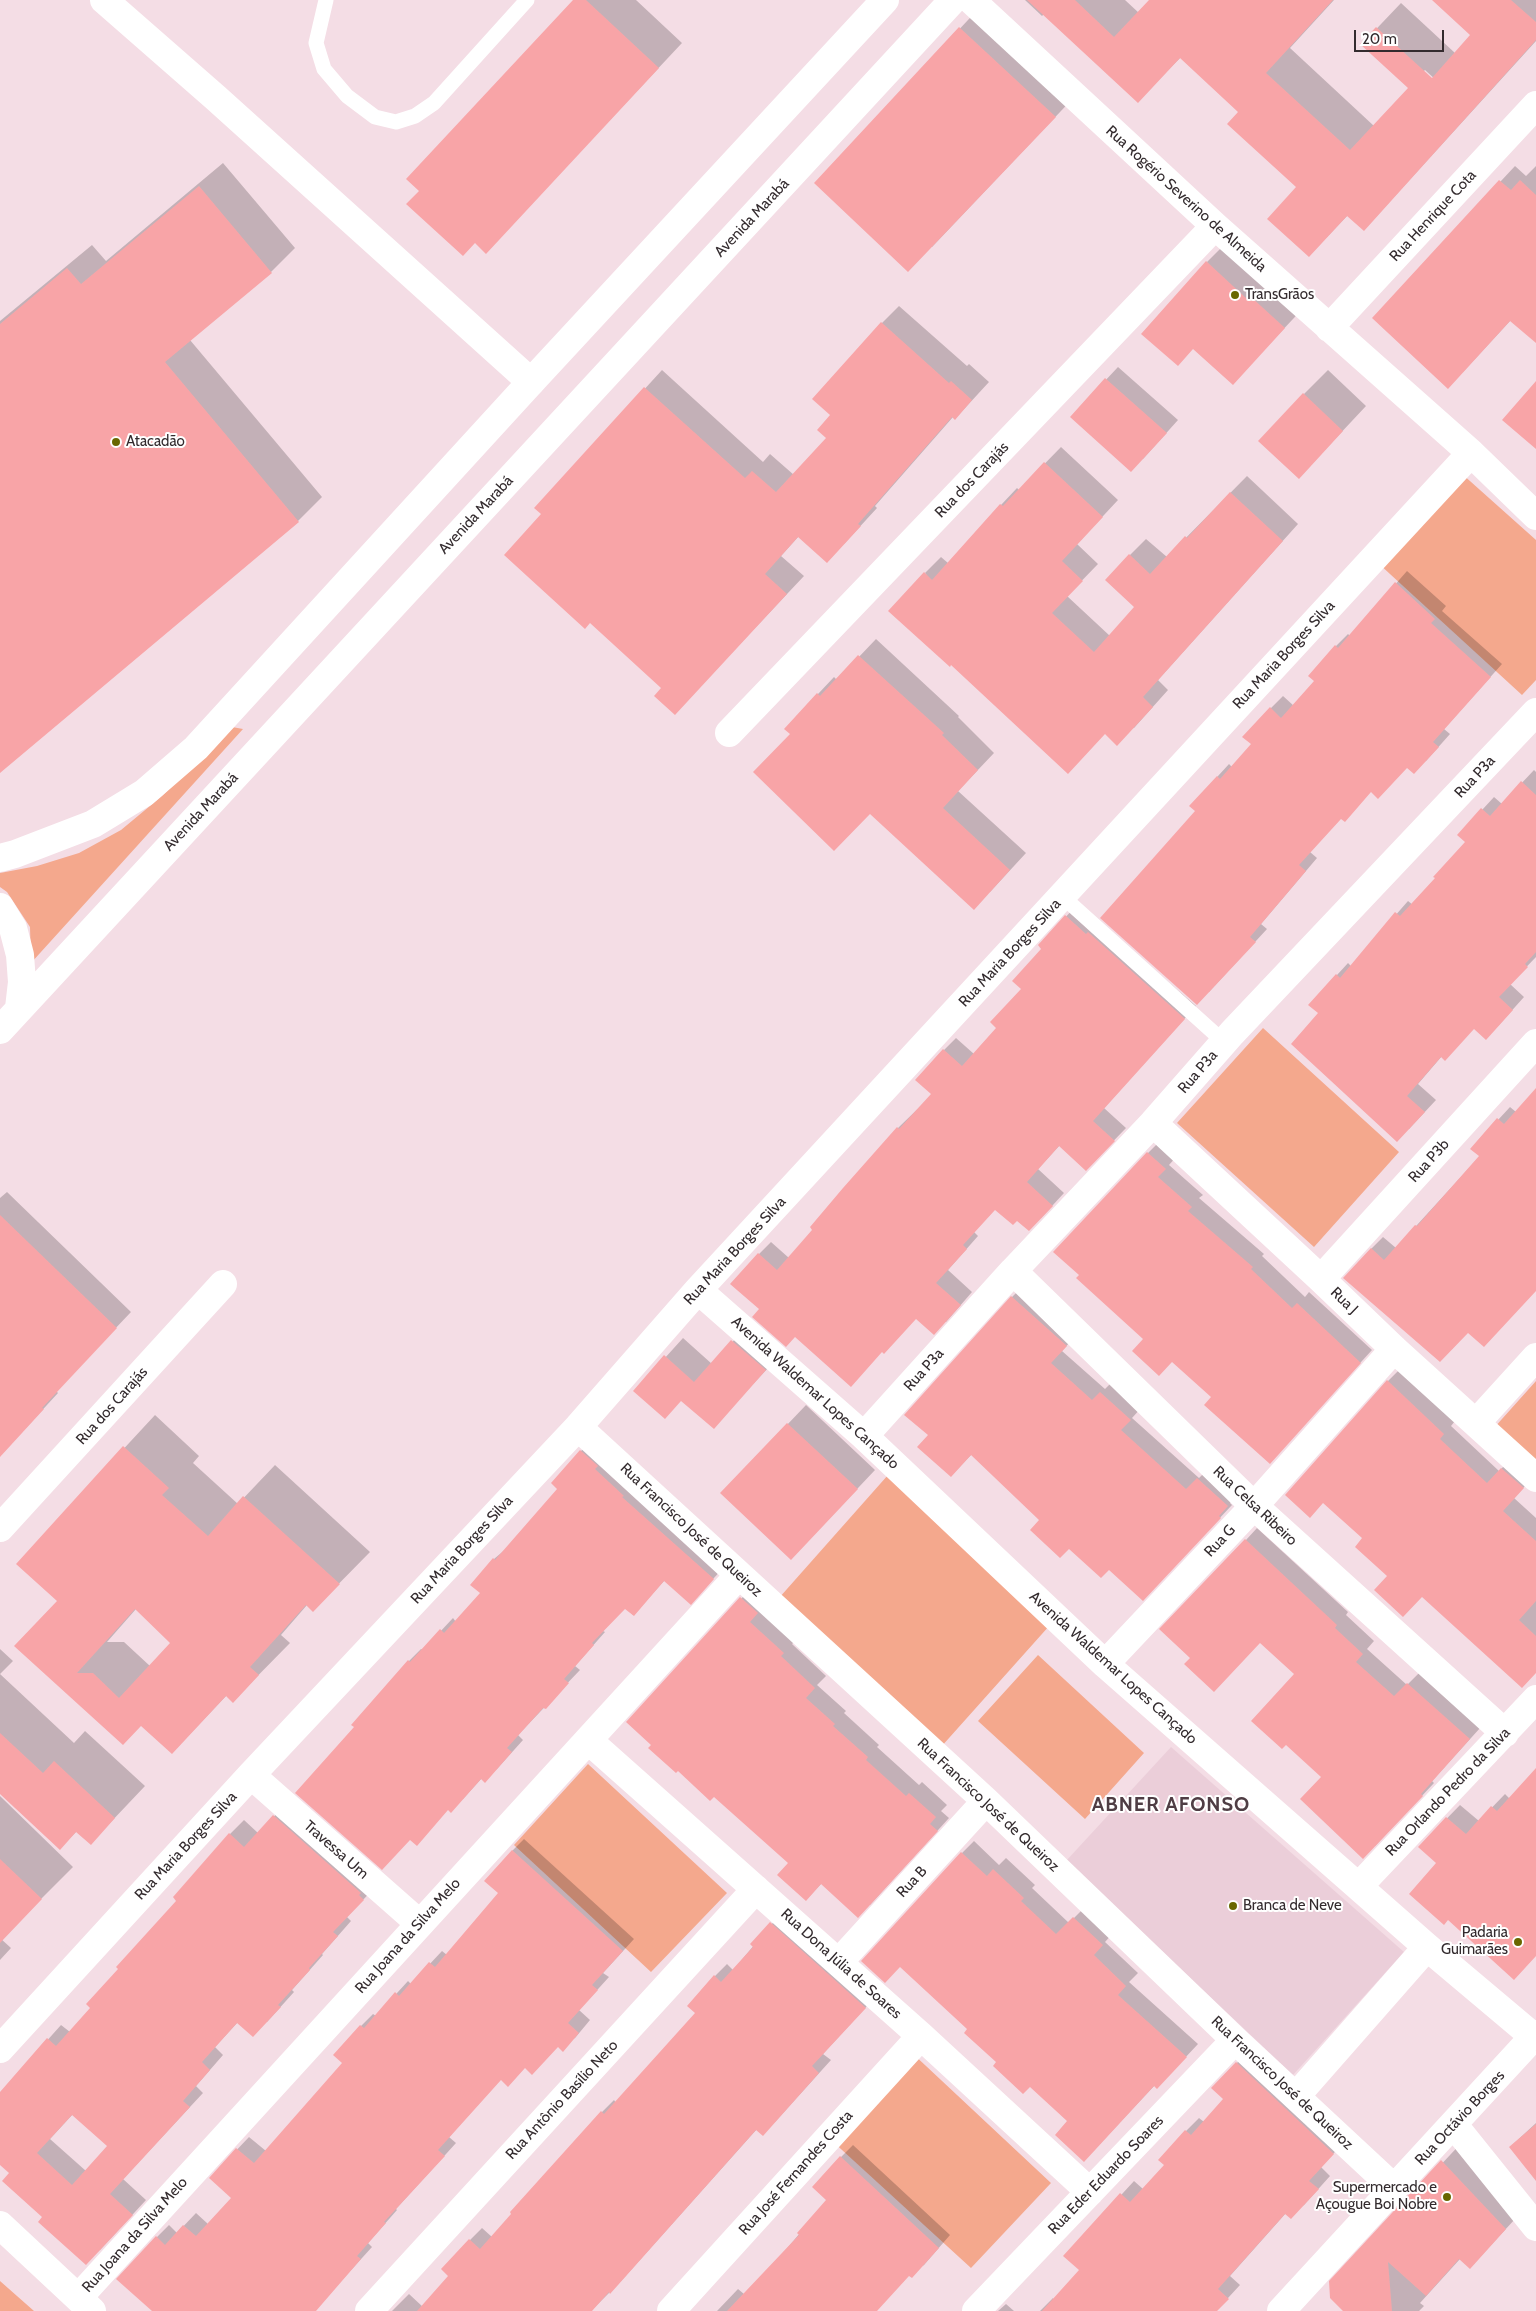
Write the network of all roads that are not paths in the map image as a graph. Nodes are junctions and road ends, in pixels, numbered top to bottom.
1 (104, 0) edge
2 (326, 0) edge
3 (527, 0) edge
4 (885, 0) edge
5 (953, 0) edge
6 (971, 0) edge
7 (1536, 105) edge
8 (1214, 226) junction
9 (1329, 328) junction
10 (530, 382) junction
11 (1471, 453) junction
12 (1536, 516) edge
13 (1536, 712) edge
14 (729, 733) dead end
15 (0, 858) edge
16 (1062, 896) junction
17 (0, 907) edge
18 (19, 1008) junction
19 (0, 1030) edge
20 (1224, 1042) junction
21 (1536, 1043) edge
22 (1153, 1123) junction
23 (1013, 1271) junction
24 (1322, 1279) junction
25 (223, 1284) dead end
26 (698, 1290) junction
27 (1394, 1349) junction
28 (1536, 1357) edge
29 (1476, 1423) junction
30 (578, 1427) junction
31 (864, 1436) junction
32 (1536, 1478) edge
33 (1254, 1506) junction
34 (0, 1528) edge
35 (739, 1575) junction
36 (1105, 1664) junction
37 (1536, 1698) edge
38 (1504, 1733) junction
39 (588, 1740) junction
40 (251, 1775) junction
41 (986, 1802) junction
42 (1359, 1886) junction
43 (756, 1889) junction
44 (420, 1924) junction
45 (1427, 1947) junction
46 (839, 1962) junction
47 (920, 2036) junction
48 (1535, 2036) edge
49 (1235, 2040) junction
50 (0, 2049) edge
51 (1297, 2095) junction
52 (1454, 2125) junction
53 (1394, 2188) junction
54 (1090, 2192) junction
55 (0, 2225) edge
56 (1536, 2227) edge
57 (85, 2304) edge
58 (368, 2311) edge
59 (671, 2311) edge
60 (976, 2311) edge
61 (1281, 2311) edge

1 - 10 street
2 - 3 lane
4 - 10 street
5 - 18 street, Avenida Marabá
6 - 8 street, Rua Rogério Severino de Almeida
7 - 9 street, Rua Henrique Cota
8 - 9 street, Rua Rogério Severino de Almeida
8 - 14 street, Rua dos Carajás
9 - 11 street, Rua Rogério Severino de Almeida
10 - 15 street
11 - 12 street, Rua Rogério Severino de Almeida
11 - 16 street, Rua Maria Borges Silva
13 - 20 street, Rua P3a
16 - 20 lane
16 - 26 street, Rua Maria Borges Silva
17 - 18 street
18 - 19 street, Avenida Marabá
20 - 22 street, Rua P3a
21 - 24 street, Rua P3b
22 - 23 street, Rua P3a
22 - 24 street, Rua J
23 - 31 street, Rua P3a
23 - 33 street, Rua Celsa Ribeiro
24 - 27 street, Rua J
25 - 34 street, Rua dos Carajás
26 - 30 street, Rua Maria Borges Silva
26 - 31 street, Avenida Waldemar Lopes Cançado
27 - 29 street, Rua J
27 - 33 street, Rua G
28 - 29 street
29 - 32 street, Rua J
30 - 35 street, Rua Francisco José de Queiroz
30 - 40 street, Rua Maria Borges Silva
31 - 36 street, Avenida Waldemar Lopes Cançado
33 - 36 street, Rua G
33 - 38 street, Rua Celsa Ribeiro
35 - 39 street, Rua Joana da Silva Melo
35 - 41 street, Rua Francisco José de Queiroz
36 - 42 street, Avenida Waldemar Lopes Cançado
37 - 38 street, Rua Orlando Pedro da Silva
38 - 42 street, Rua Orlando Pedro da Silva
39 - 43 street, Rua Dona Júlia de Soares
39 - 44 street, Rua Joana da Silva Melo
40 - 44 street, Travessa Um
40 - 50 street, Rua Maria Borges Silva
41 - 46 street, Rua B
41 - 49 street, Rua Francisco José de Queiroz
42 - 45 street, Avenida Waldemar Lopes Cançado
43 - 46 street, Rua Dona Júlia de Soares
43 - 58 street, Rua Antônio Basílio Neto
44 - 57 street, Rua Joana da Silva Melo
45 - 48 street, Avenida Waldemar Lopes Cançado
45 - 51 street
46 - 47 street, Rua Dona Júlia de Soares
47 - 54 street, Rua Dona Júlia de Soares
47 - 59 street, Rua José Fernandes Costa
48 - 52 street, Rua Octávio Borges
49 - 51 street, Rua Francisco José de Queiroz
49 - 54 street, Rua Eder Eduardo Soares
51 - 53 street, Rua Francisco José de Queiroz
52 - 53 street, Rua Octávio Borges
52 - 56 street
53 - 61 street, Rua Octávio Borges
54 - 60 street, Rua Eder Eduardo Soares
55 - 57 street

